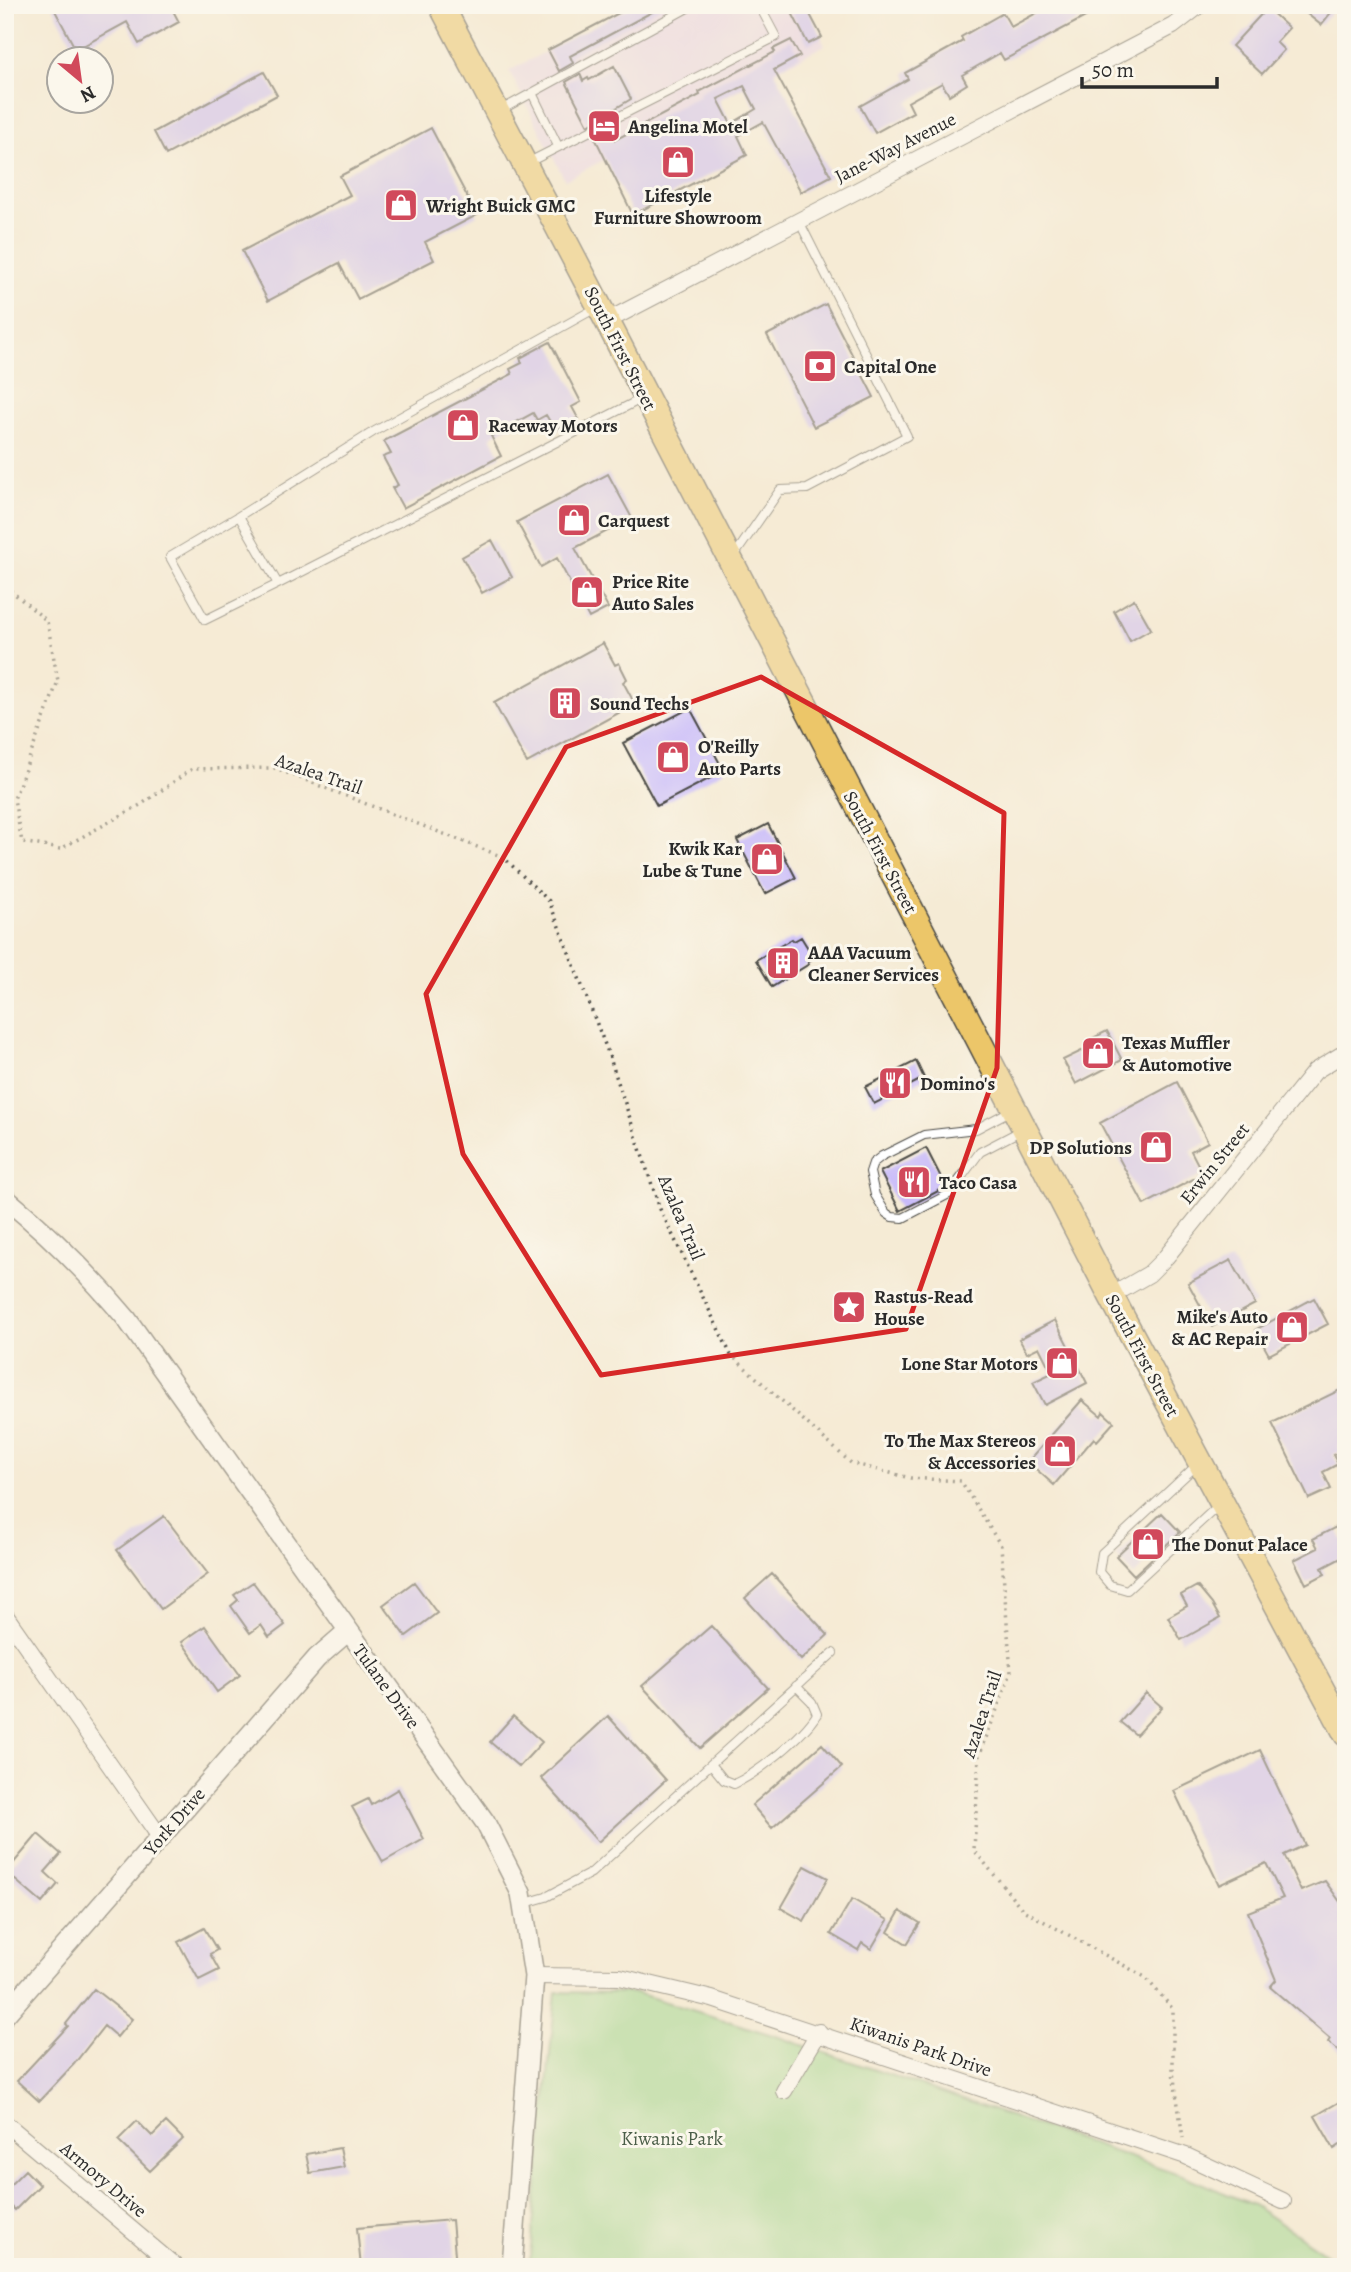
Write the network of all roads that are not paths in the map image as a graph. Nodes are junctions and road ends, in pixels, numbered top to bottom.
1 (441, 5) edge
2 (693, 5) edge
3 (759, 5) edge
4 (1200, 5) edge
5 (532, 93) junction
6 (497, 112) junction
7 (558, 146) junction
8 (524, 164) junction
9 (799, 221) junction
10 (603, 314) junction
11 (646, 396) junction
12 (239, 516) junction
13 (730, 561) junction
14 (278, 584) junction
15 (1346, 1052) edge
16 (1020, 1119) junction
17 (5, 1198) edge
18 (1111, 1296) junction
19 (1201, 1461) junction
20 (1222, 1502) junction
21 (5, 1615) edge
22 (348, 1631) junction
23 (833, 1653) dead end
24 (796, 1686) junction
25 (1346, 1734) edge
26 (710, 1764) junction
27 (160, 1837) junction
28 (522, 1904) junction
29 (534, 1976) junction
30 (5, 2015) edge
31 (819, 2032) junction
32 (784, 2091) dead end
33 (5, 2123) edge
34 (1283, 2202) dead end
35 (176, 2267) edge
36 (512, 2267) edge

1 - 6 main road, South First Street
2 - 5 lane
3 - 7 lane
4 - 9 street, Jane-Way Avenue
5 - 6 lane
5 - 7 lane
6 - 8 main road, South First Street
7 - 8 lane
8 - 10 main road, South First Street
9 - 10 street, Jane-Way Avenue
9 - 13 lane
10 - 11 main road, South First Street
10 - 12 lane
11 - 13 main road, South First Street
11 - 14 lane
12 - 14 lane
12 - 14 lane
13 - 16 main road, South First Street
15 - 18 street, Erwin Street
16 - 16 lane
16 - 18 main road, South First Street
17 - 22 street, Tulane Drive
18 - 19 main road, South First Street
19 - 20 main road, South First Street
19 - 20 lane
20 - 25 main road, South First Street
21 - 27 street
22 - 27 street, York Drive
22 - 28 street, Tulane Drive
23 - 24 lane
24 - 26 lane
24 - 26 lane
26 - 28 lane
27 - 30 street, York Drive
28 - 29 street, Tulane Drive
29 - 31 street, Kiwanis Park Drive
29 - 36 street, Tulane Drive
31 - 32 street
31 - 34 street, Kiwanis Park Drive
33 - 35 street, Armory Drive

